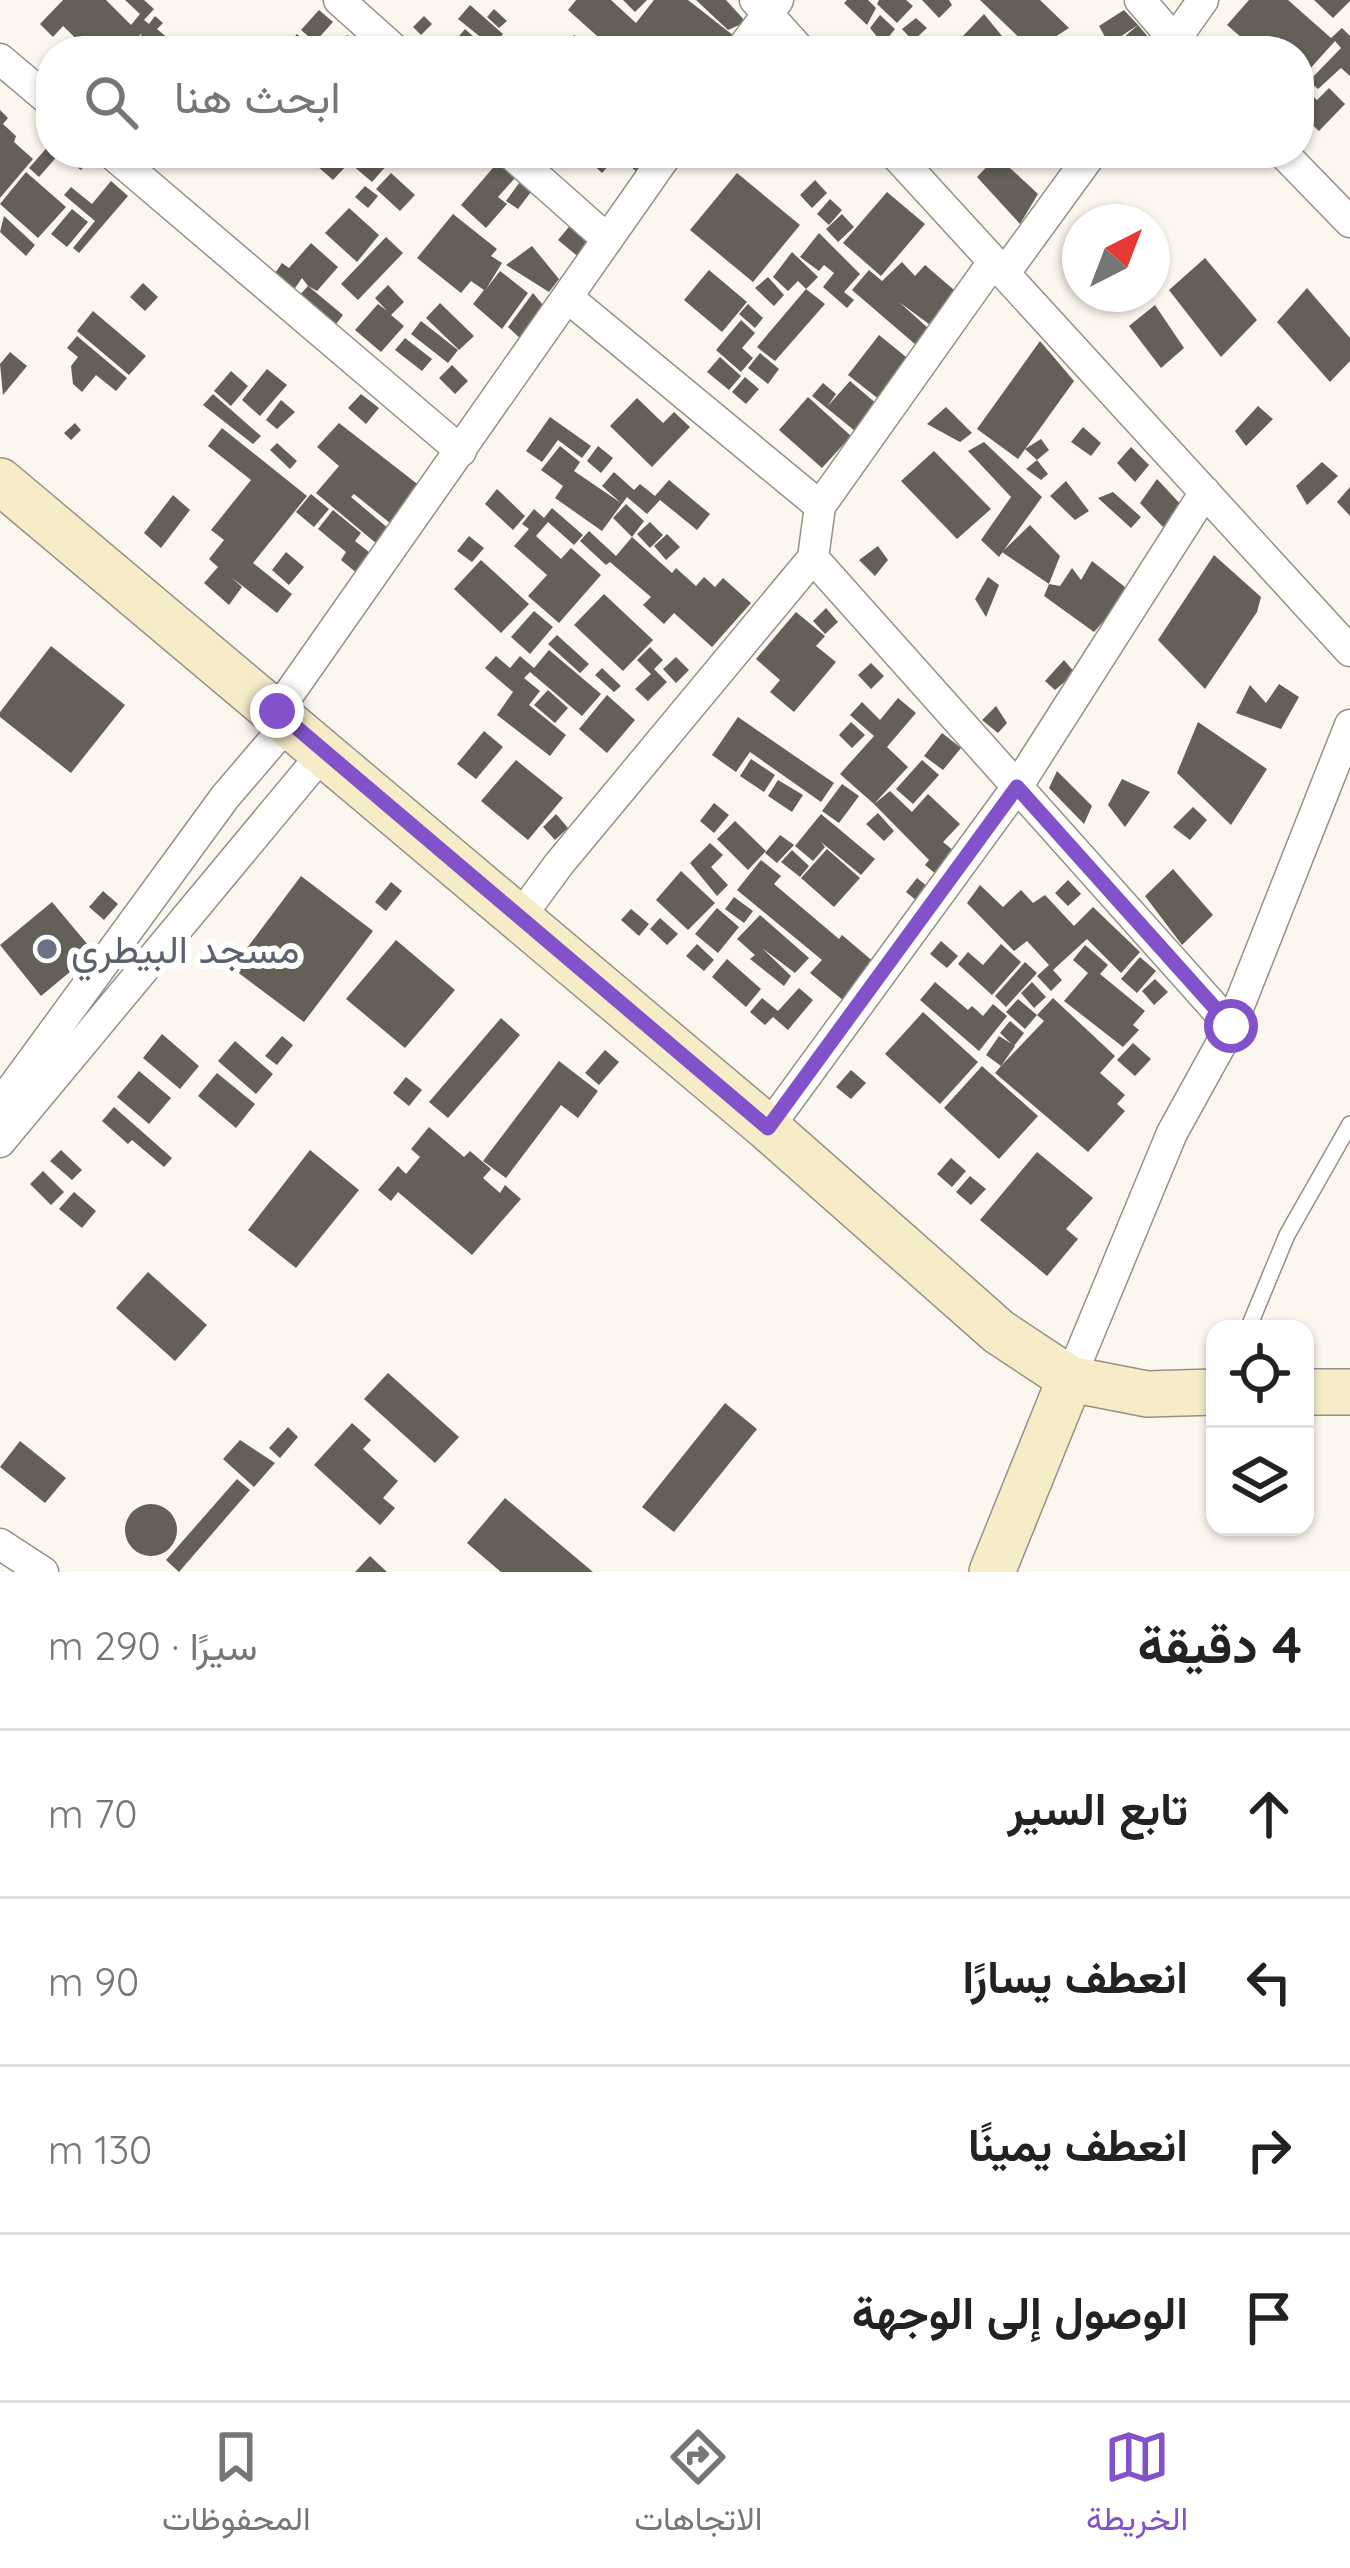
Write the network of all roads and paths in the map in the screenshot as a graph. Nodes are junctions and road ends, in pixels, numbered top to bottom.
1 (339, 0) edge
2 (1140, 0) edge
3 (1203, 0) edge
4 (766, 4) edge
5 (379, 36) edge
6 (748, 36) edge
7 (790, 36) edge
8 (1166, 36) edge
9 (1182, 36) edge
10 (0, 58) edge
11 (36, 89) edge
12 (129, 168) edge
13 (527, 168) edge
14 (657, 168) edge
15 (908, 168) edge
16 (1080, 168) edge
17 (1298, 168) edge
18 (1350, 222) edge
19 (607, 239) junction
20 (999, 268) junction
21 (567, 297) junction
22 (461, 452) junction
23 (0, 481) edge
24 (1204, 493) junction
25 (820, 506) junction
26 (813, 558) junction
27 (1350, 651) edge
28 (283, 716) junction
29 (1350, 725) edge
30 (324, 752) junction
31 (1017, 787) junction
32 (520, 917) junction
33 (1231, 1026) junction
34 (0, 1105) edge
35 (1350, 1124) edge
36 (768, 1128) junction
37 (0, 1142) edge
38 (1252, 1320) edge
39 (1070, 1379) junction
40 (1314, 1392) edge
41 (1350, 1392) edge
42 (1206, 1393) edge
43 (0, 1544) edge
44 (43, 1572) edge
45 (992, 1572) edge

1 - 5 street
2 - 8 street
3 - 9 street
4 - 6 street
4 - 7 street
10 - 11 street
12 - 22 street
13 - 19 street
14 - 19 street
15 - 20 street
16 - 20 street
17 - 18 street
19 - 21 street
20 - 24 street
20 - 25 street
21 - 22 street
21 - 25 street
22 - 28 street
23 - 28 street
24 - 27 street
24 - 31 street
25 - 26 street
26 - 31 street
26 - 32 street
28 - 30 street
28 - 34 street
29 - 33 street
30 - 32 street
30 - 37 street
31 - 33 street
31 - 36 street
32 - 36 street
33 - 39 street
35 - 38 lane
36 - 39 street
39 - 42 street
39 - 45 street
40 - 41 street
43 - 44 street

